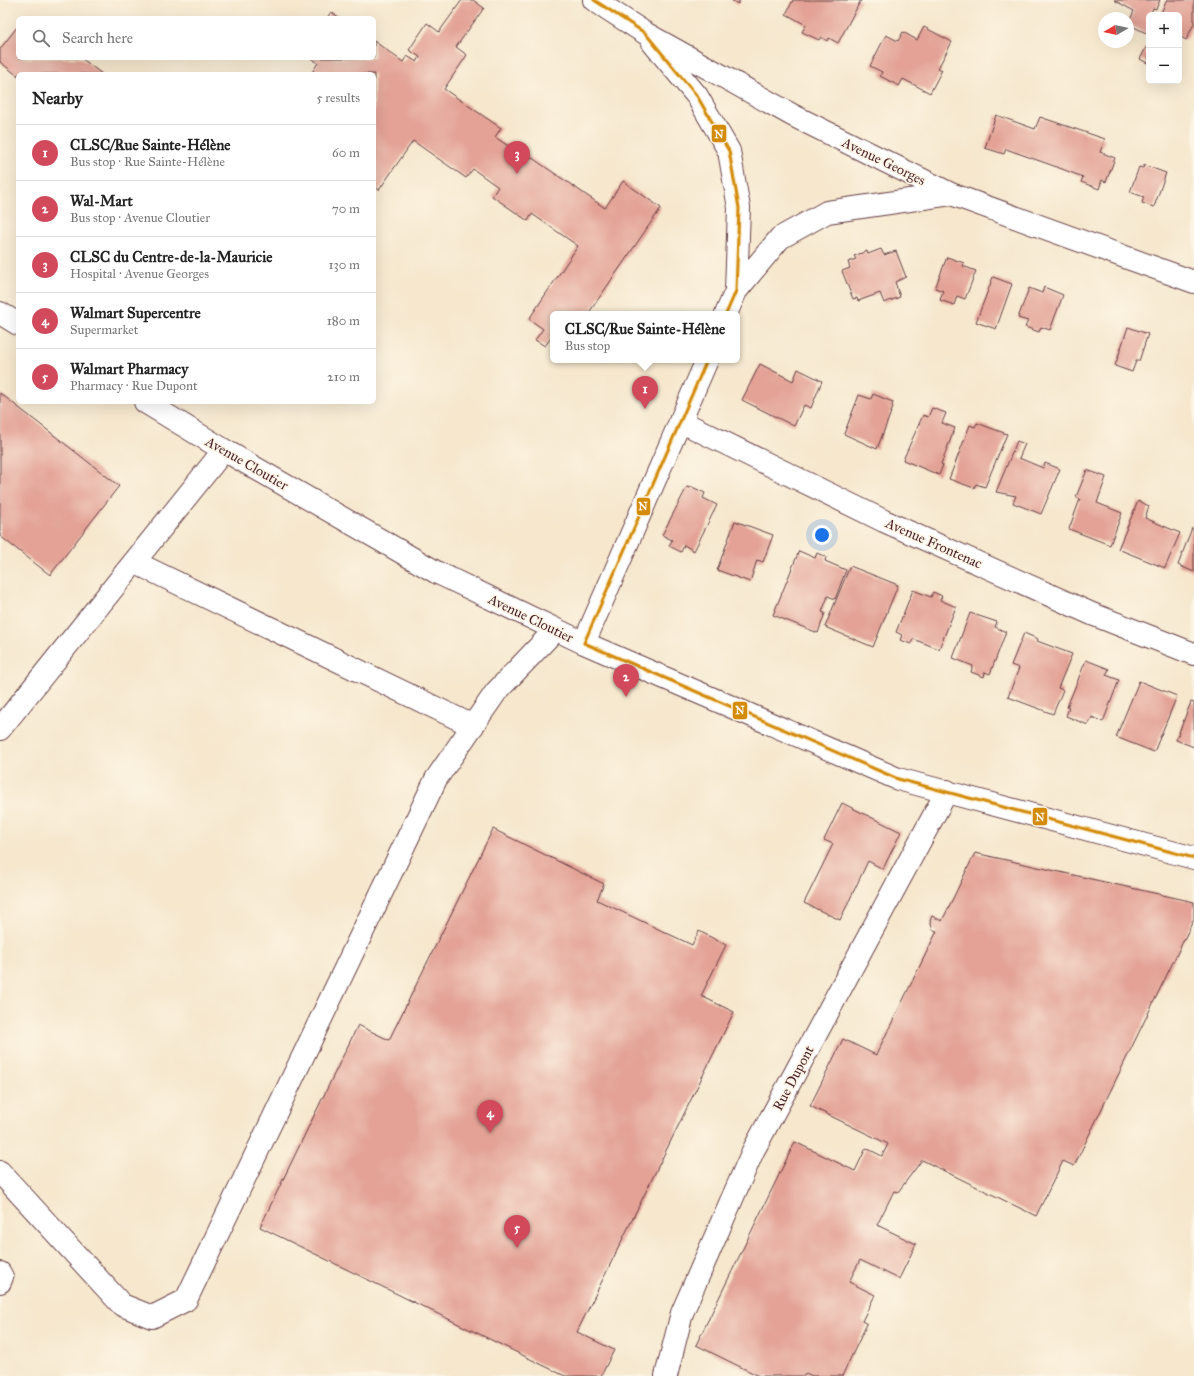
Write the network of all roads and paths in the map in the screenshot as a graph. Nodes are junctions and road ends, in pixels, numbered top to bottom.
1 (594, 0) edge
2 (645, 32) junction
3 (951, 194) junction
4 (1194, 282) edge
5 (736, 291) junction
6 (727, 311) edge
7 (0, 314) edge
8 (16, 323) edge
9 (705, 363) edge
10 (148, 404) edge
11 (680, 421) junction
12 (224, 450) junction
13 (134, 562) junction
14 (556, 630) junction
15 (584, 644) junction
16 (1194, 654) edge
17 (473, 726) junction
18 (0, 729) edge
19 (947, 791) junction
20 (1194, 858) edge
21 (0, 1172) edge
22 (0, 1273) edge
23 (0, 1282) edge
24 (666, 1376) edge

1 - 2 street, Avenue Georges
2 - 3 street, Avenue Georges
2 - 5 street
3 - 4 street, Avenue Georges
3 - 5 street
5 - 6 street
7 - 8 street
9 - 11 street
10 - 12 street, Avenue Cloutier
11 - 15 street
11 - 16 street, Avenue Frontenac
12 - 13 street
12 - 14 street, Avenue Cloutier
13 - 17 street
13 - 18 street
14 - 15 street, Avenue Cloutier
14 - 17 street
15 - 19 street, Avenue Cloutier
17 - 21 street
19 - 20 street, Avenue Cloutier
19 - 24 street, Rue Dupont
22 - 23 street

